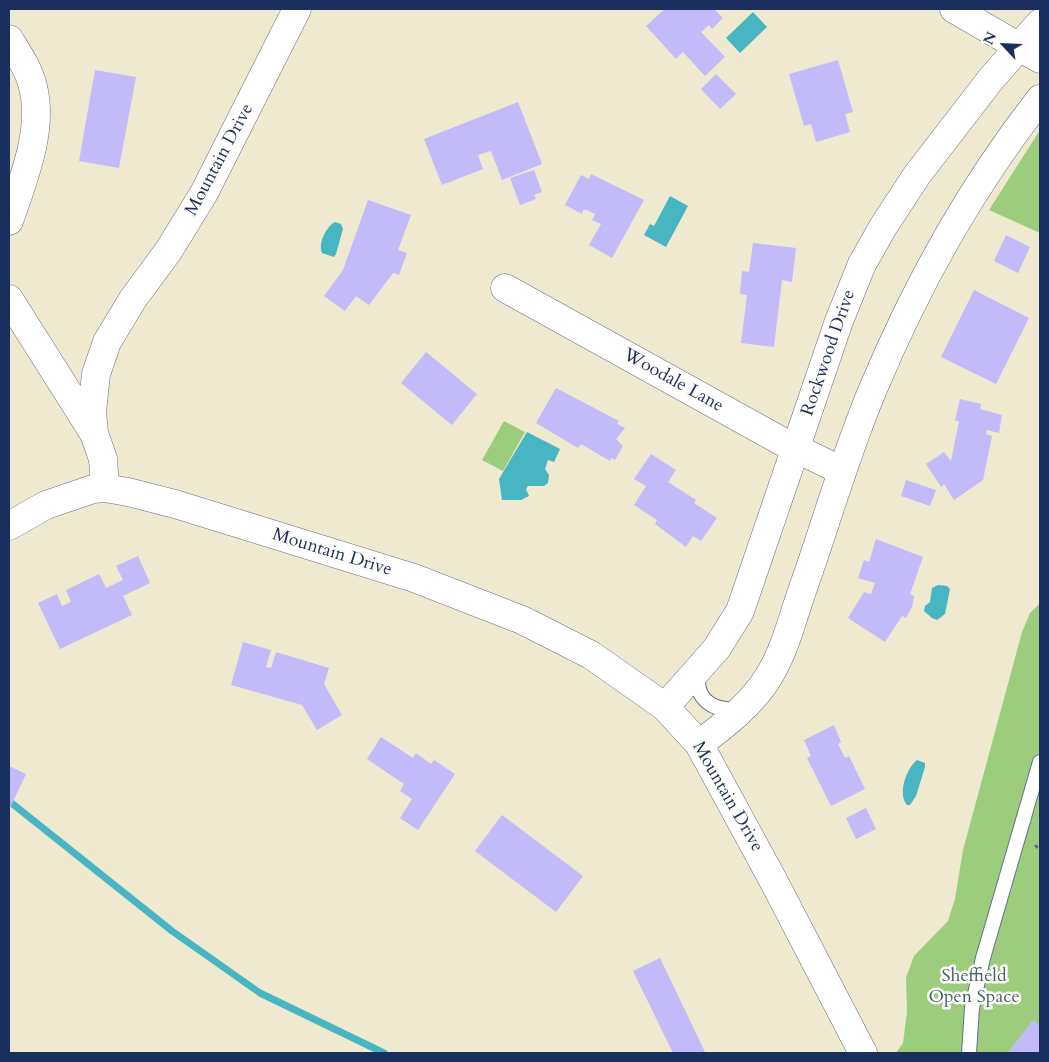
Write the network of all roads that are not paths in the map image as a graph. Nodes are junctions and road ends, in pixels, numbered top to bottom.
1 (297, 9) edge
2 (954, 9) edge
3 (1040, 23) edge
4 (9, 39) edge
5 (1030, 53) edge
6 (1040, 99) edge
7 (9, 221) edge
8 (505, 288) dead end
9 (9, 298) edge
10 (94, 433) junction
11 (797, 448) junction
12 (842, 471) junction
13 (105, 488) junction
14 (9, 526) edge
15 (700, 669) junction
16 (665, 707) junction
17 (742, 708) junction
18 (699, 744) junction
19 (1040, 762) edge
20 (863, 1053) edge
21 (969, 1053) edge

1 - 10 street, Mountain Drive
2 - 5 street
3 - 5 street, Rockwood Drive
4 - 7 street
5 - 11 street, Rockwood Drive
6 - 12 street
8 - 11 street, Woodale Lane
9 - 10 street
10 - 13 street, Mountain Drive
11 - 12 street, Woodale Lane
11 - 15 street, Rockwood Drive
12 - 17 street
13 - 14 street
13 - 16 street, Mountain Drive
15 - 16 street, Rockwood Drive
15 - 17 lane
16 - 18 street, Mountain Drive
17 - 18 street
18 - 20 street, Mountain Drive
19 - 21 lane

